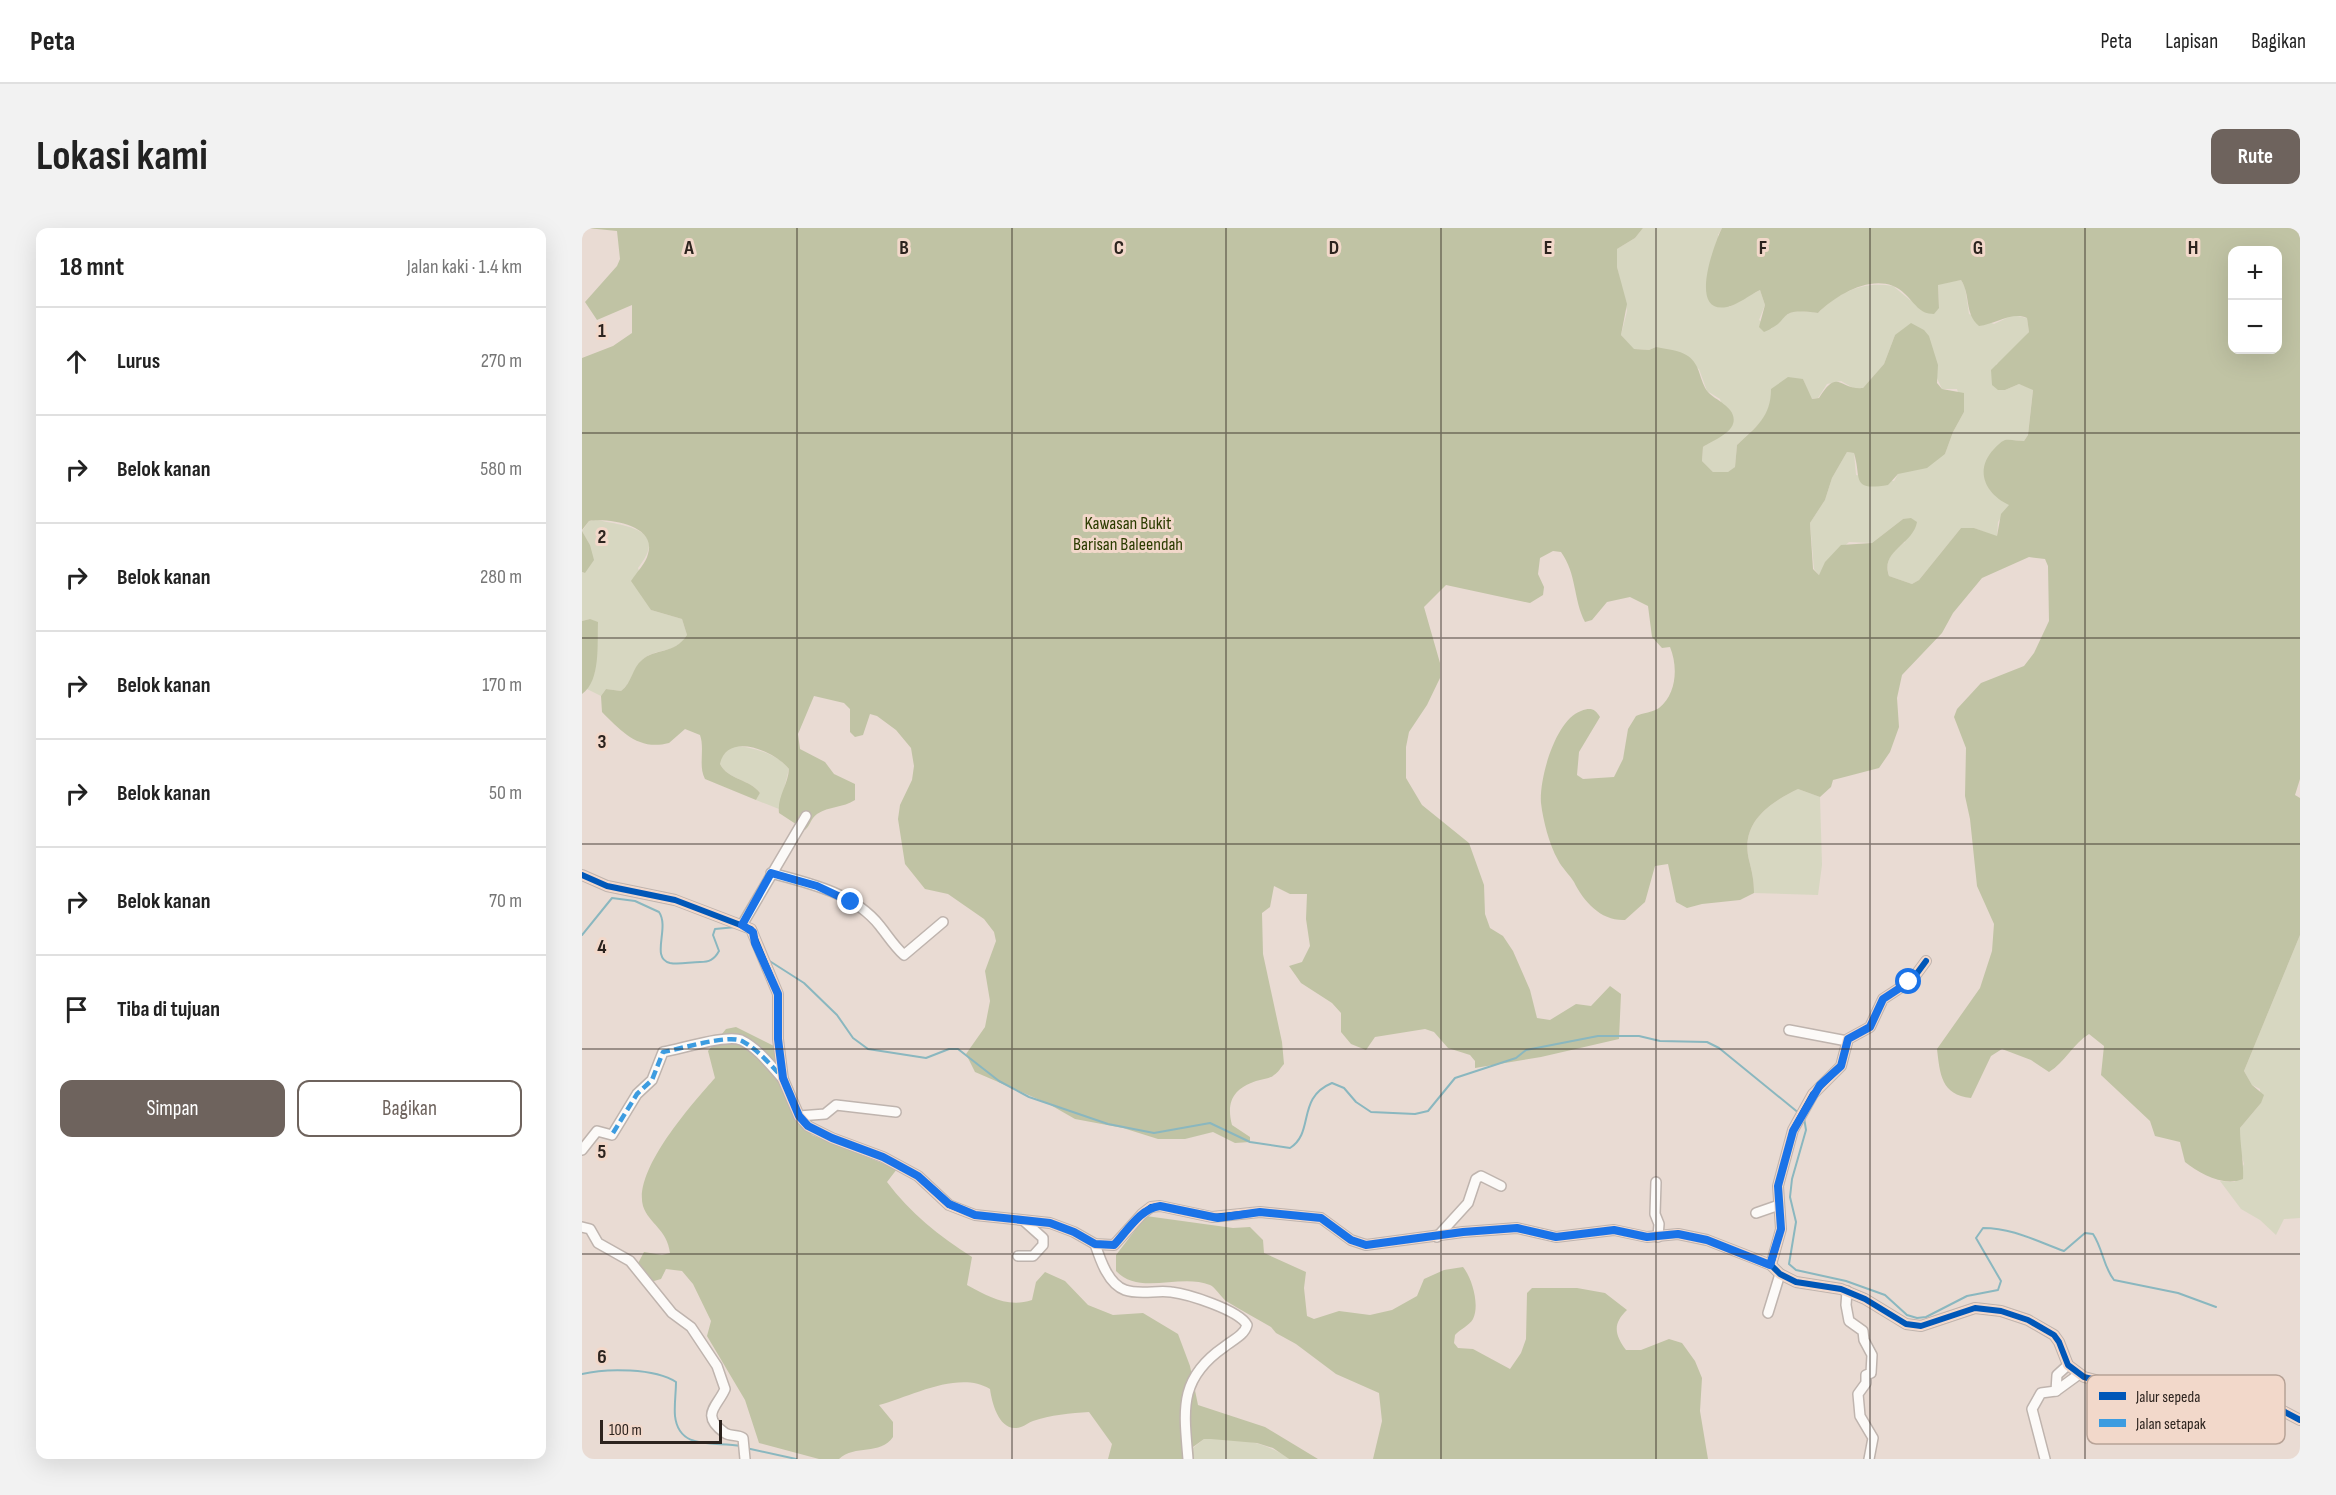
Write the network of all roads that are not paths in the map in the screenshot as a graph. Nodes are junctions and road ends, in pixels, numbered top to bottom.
1 (806, 816) dead end
2 (771, 873) junction
3 (582, 875) edge
4 (943, 922) dead end
5 (742, 925) junction
6 (1926, 961) dead end
7 (1789, 1030) dead end
8 (1847, 1041) junction
9 (783, 1078) junction
10 (896, 1112) dead end
11 (799, 1116) junction
12 (582, 1150) edge
13 (1656, 1182) dead end
14 (1502, 1186) dead end
15 (1779, 1205) junction
16 (1756, 1213) dead end
17 (1024, 1221) junction
18 (582, 1227) edge
19 (1437, 1237) junction
20 (1658, 1237) junction
21 (1095, 1244) junction
22 (1018, 1256) dead end
23 (1770, 1265) junction
24 (1780, 1274) junction
25 (1847, 1291) junction
26 (1768, 1313) dead end
27 (2068, 1365) junction
28 (2078, 1375) junction
29 (2087, 1377) edge
30 (2056, 1391) junction
31 (2285, 1412) edge
32 (2300, 1420) edge
33 (745, 1455) edge
34 (1188, 1459) edge
35 (1869, 1459) edge
36 (2045, 1459) edge

1 - 2 street
2 - 4 street
2 - 5 street
3 - 5 street
5 - 9 street
6 - 8 street
7 - 8 street
8 - 15 street
9 - 11 street
9 - 12 street
10 - 11 street
11 - 17 street
13 - 20 street
14 - 19 street
15 - 16 street
15 - 23 street
17 - 21 street
17 - 22 street
18 - 33 street
19 - 20 street
19 - 21 street
20 - 23 street
21 - 34 street
23 - 24 street
24 - 25 street
24 - 26 street
25 - 27 street
25 - 35 street
27 - 28 street
27 - 30 street
28 - 29 street
28 - 30 street
30 - 36 street
31 - 32 street

